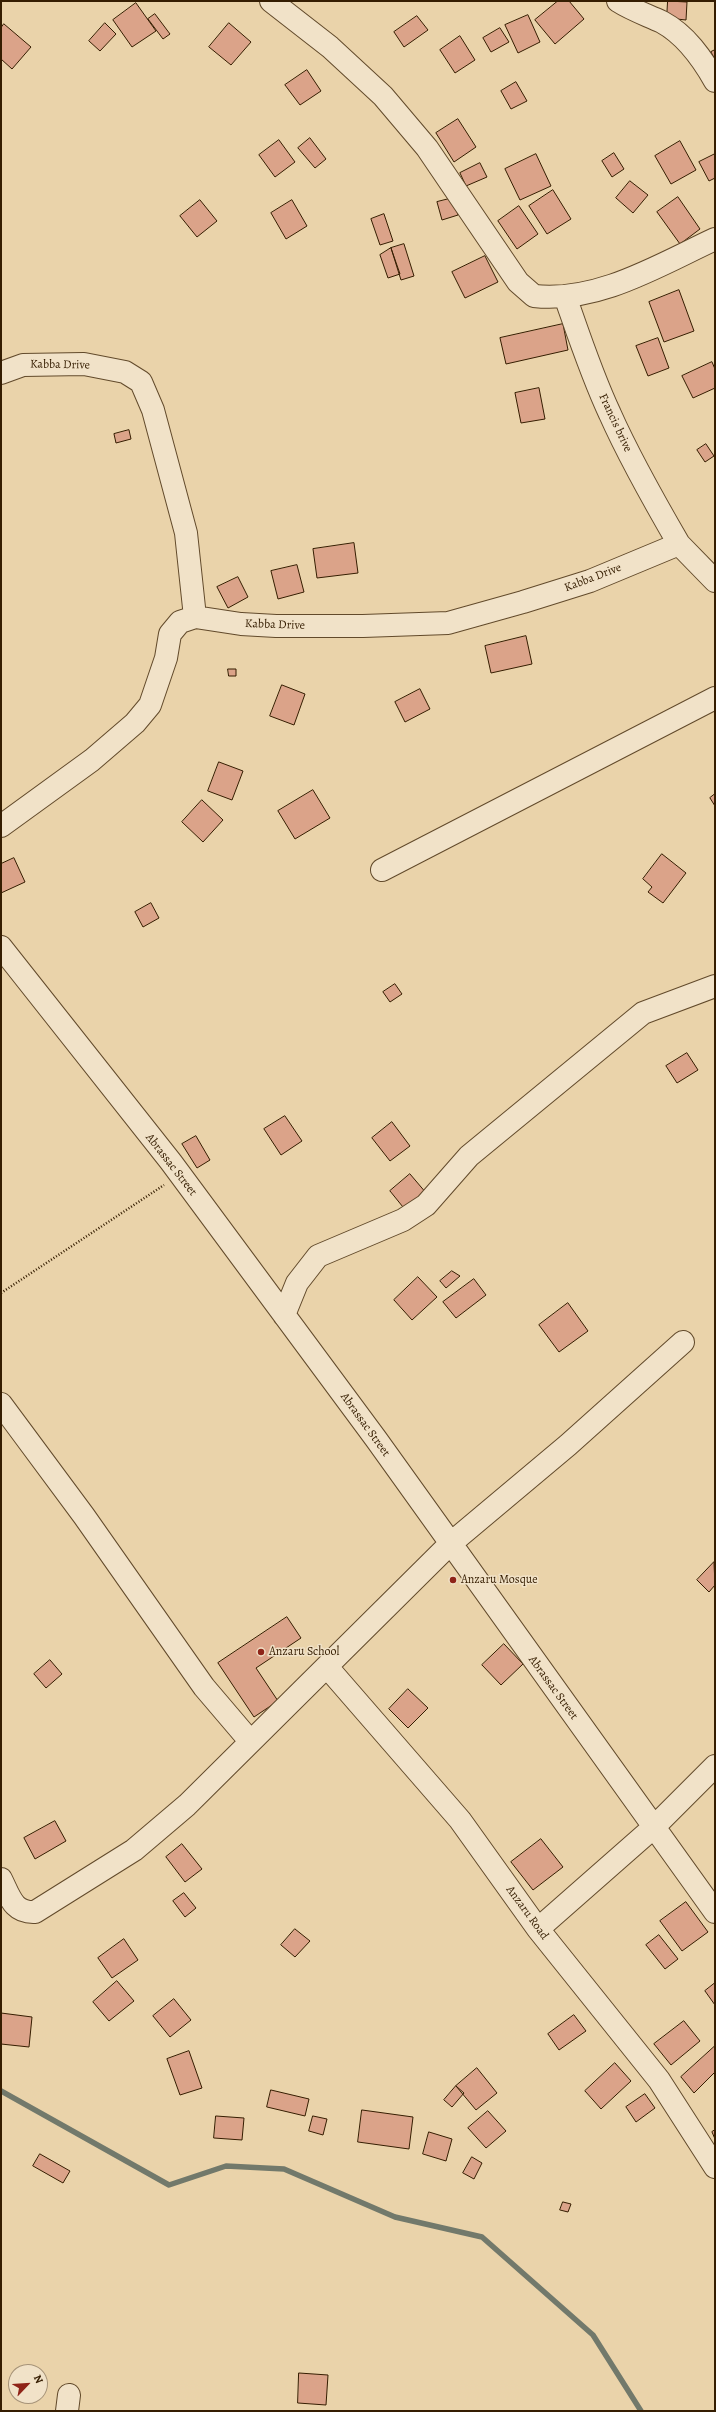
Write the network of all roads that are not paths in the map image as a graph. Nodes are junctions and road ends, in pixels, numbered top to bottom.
1 (271, 1) edge
2 (618, 1) edge
3 (715, 81) edge
4 (715, 239) edge
5 (566, 296) junction
6 (1, 373) edge
7 (679, 544) junction
8 (715, 581) edge
9 (195, 617) junction
10 (715, 698) edge
11 (1, 826) edge
12 (382, 870) dead end
13 (1, 947) edge
14 (715, 986) edge
15 (284, 1315) junction
16 (683, 1342) dead end
17 (1, 1404) edge
18 (450, 1544) junction
19 (328, 1668) junction
20 (250, 1741) junction
21 (715, 1766) edge
22 (654, 1828) junction
23 (1, 1879) edge
24 (715, 1912) edge
25 (538, 1929) junction
26 (715, 2167) edge

1 - 5 street
2 - 3 street
4 - 5 street
5 - 7 street, Francis brive
6 - 9 street, Kabba Drive
7 - 8 street
7 - 9 street, Kabba Drive
9 - 11 street
10 - 12 street
13 - 15 street, Abrassac Street
14 - 15 street
15 - 18 street, Abrassac Street
16 - 18 street
17 - 20 street
18 - 19 street
18 - 22 street, Abrassac Street
19 - 20 street
19 - 25 street, Anzaru Road
20 - 23 street
21 - 22 street
22 - 24 street, Abrassac Street
22 - 25 street
25 - 26 street, Anzaru Road

